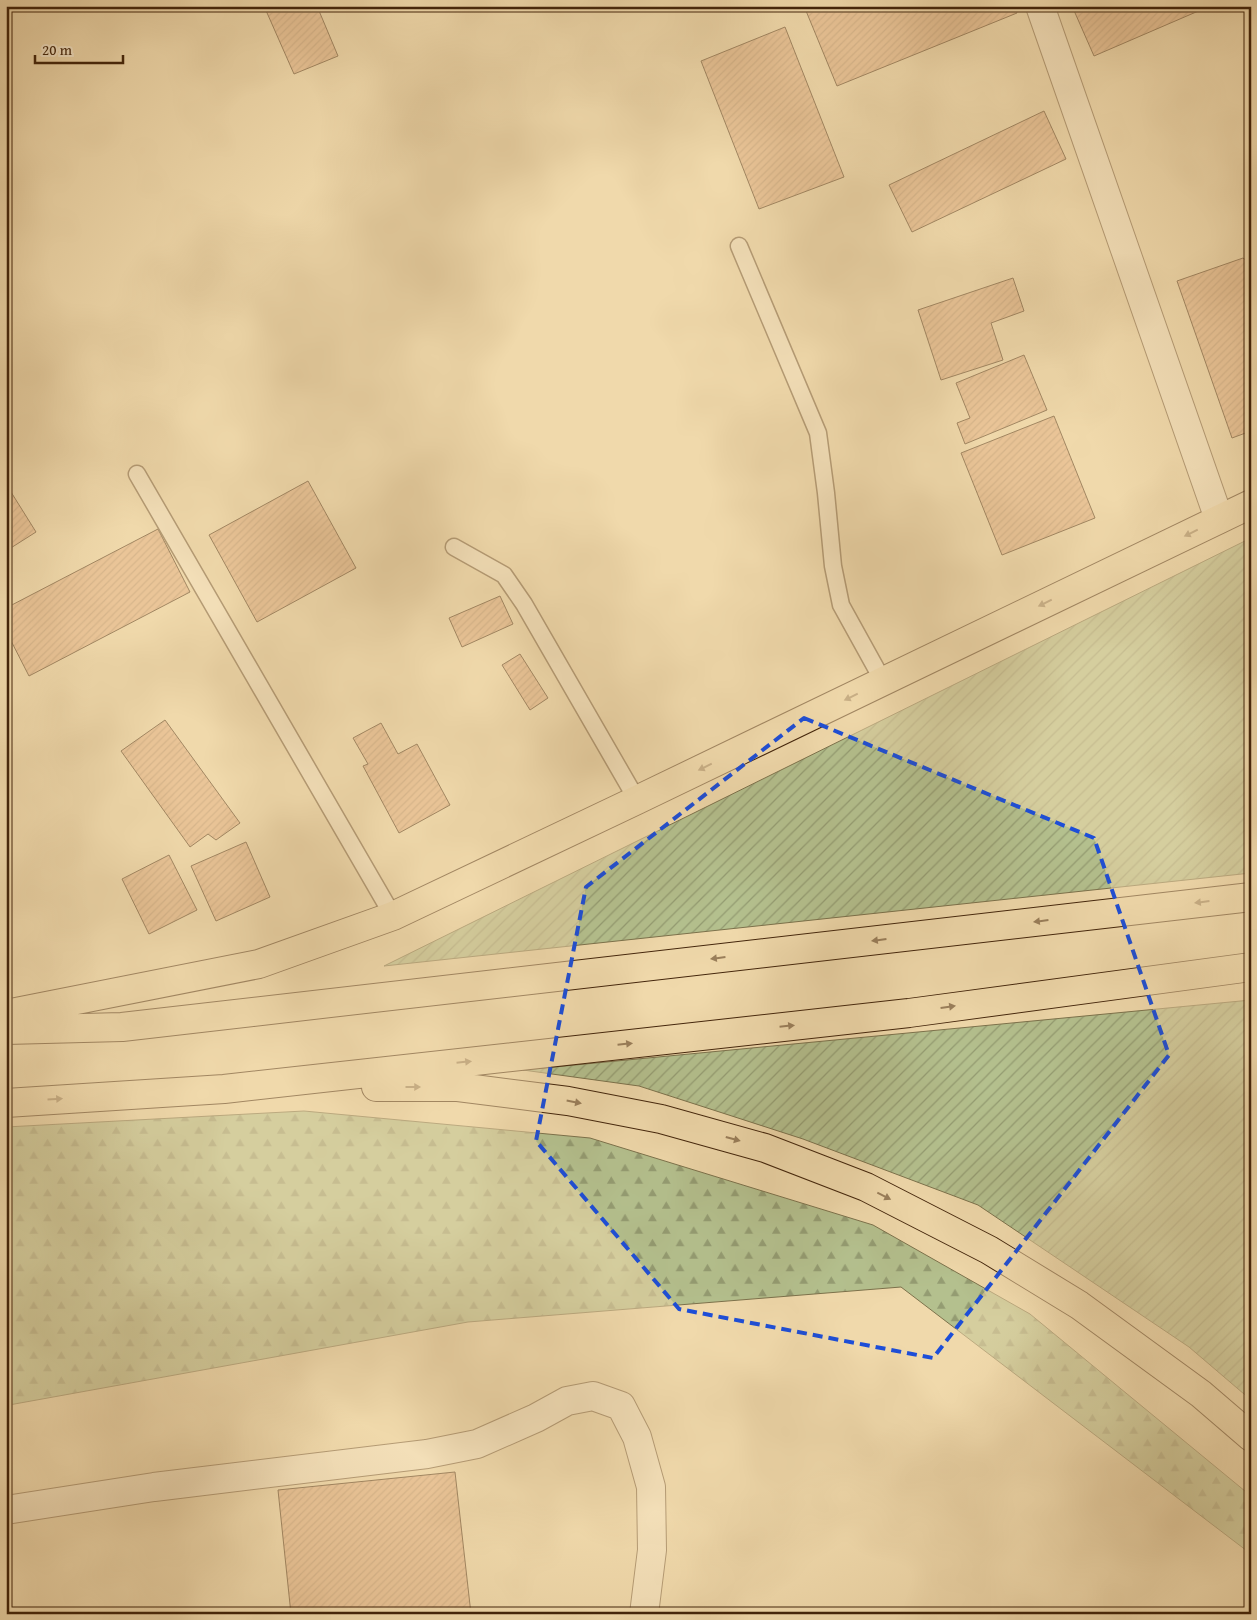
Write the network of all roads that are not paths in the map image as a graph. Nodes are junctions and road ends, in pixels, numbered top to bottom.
1 (1040, 6) edge
2 (739, 246) dead end
3 (137, 474) dead end
4 (1251, 504) edge
5 (1219, 519) junction
6 (454, 547) dead end
7 (883, 682) junction
8 (637, 800) junction
9 (1251, 897) edge
10 (394, 916) junction
11 (1251, 967) edge
12 (6, 1014) edge
13 (6, 1030) edge
14 (224, 1089) junction
15 (6, 1102) edge
16 (1251, 1436) edge
17 (6, 1510) edge
18 (644, 1614) edge

1 - 5 street
2 - 7 lane
3 - 10 lane
4 - 5 highway
5 -> 7 highway
6 - 8 lane
7 -> 8 highway
8 - 10 highway
9 -> 13 highway
10 - 12 highway
14 -> 11 highway
15 -> 14 highway
14 -> 16 highway
17 - 18 street

